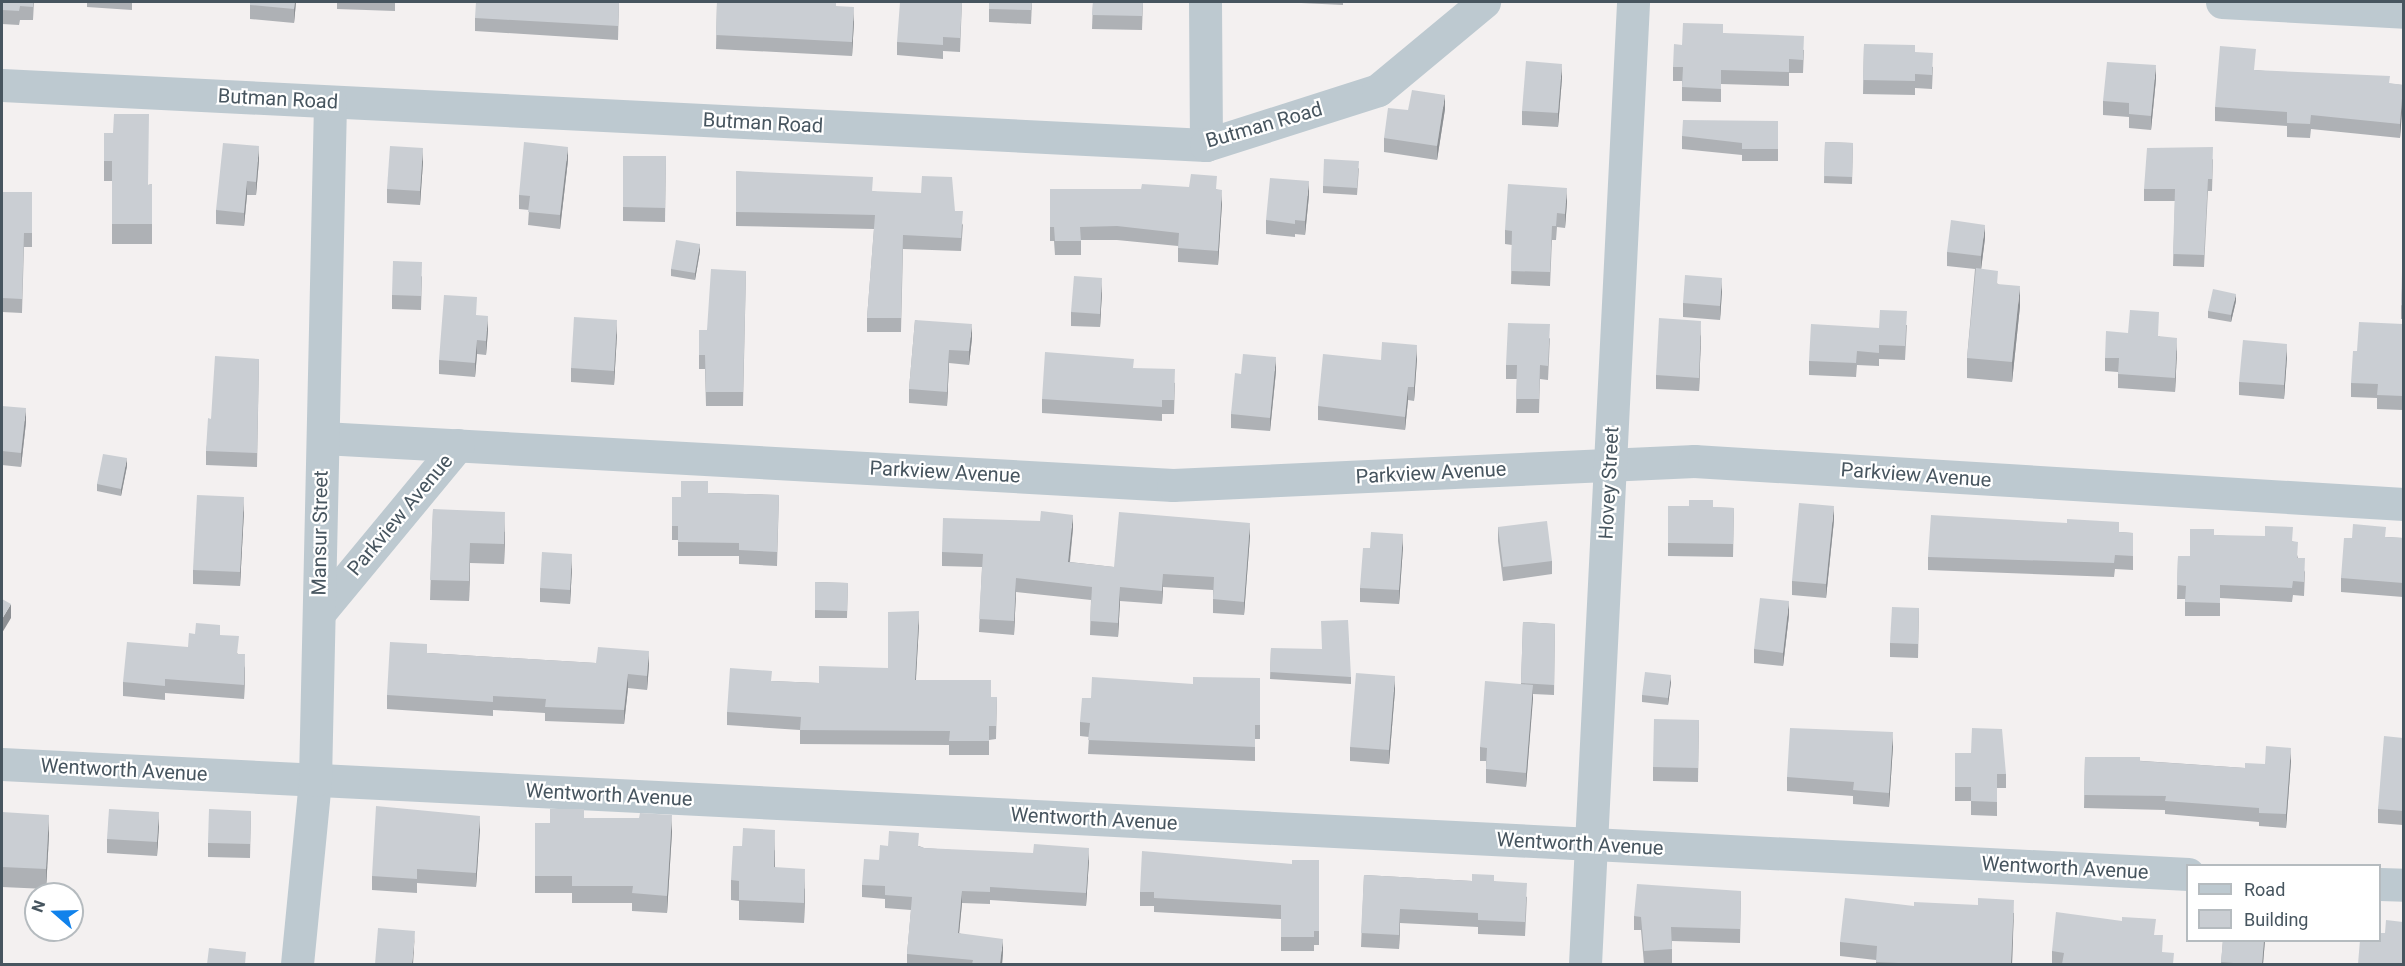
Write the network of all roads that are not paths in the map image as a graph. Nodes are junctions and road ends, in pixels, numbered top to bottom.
1 (1205, 2) edge
2 (1484, 2) edge
3 (1634, 2) edge
4 (2222, 2) edge
5 (2403, 12) edge
6 (2, 85) edge
7 (330, 102) junction
8 (1206, 145) junction
9 (323, 438) junction
10 (458, 445) junction
11 (1610, 465) junction
12 (2403, 504) edge
13 (319, 613) junction
14 (2, 764) edge
15 (315, 780) junction
16 (1591, 844) junction
17 (2186, 874) edge
18 (2381, 884) edge
19 (2403, 885) edge
20 (297, 964) edge
21 (1586, 964) edge

1 - 8 street
2 - 8 street, Butman Road
3 - 11 street, Hovey Street
4 - 5 street
6 - 7 street, Butman Road
7 - 8 street, Butman Road
7 - 9 street, Mansur Street
9 - 10 street, Parkview Avenue
9 - 13 street, Mansur Street
10 - 11 street, Parkview Avenue
10 - 13 street, Parkview Avenue
11 - 12 street, Parkview Avenue
11 - 16 street, Hovey Street
13 - 15 street, Mansur Street
14 - 15 street, Wentworth Avenue
15 - 16 street, Wentworth Avenue
15 - 20 street, Mansur Street
16 - 17 street, Wentworth Avenue
16 - 21 street, Hovey Street
18 - 19 street

